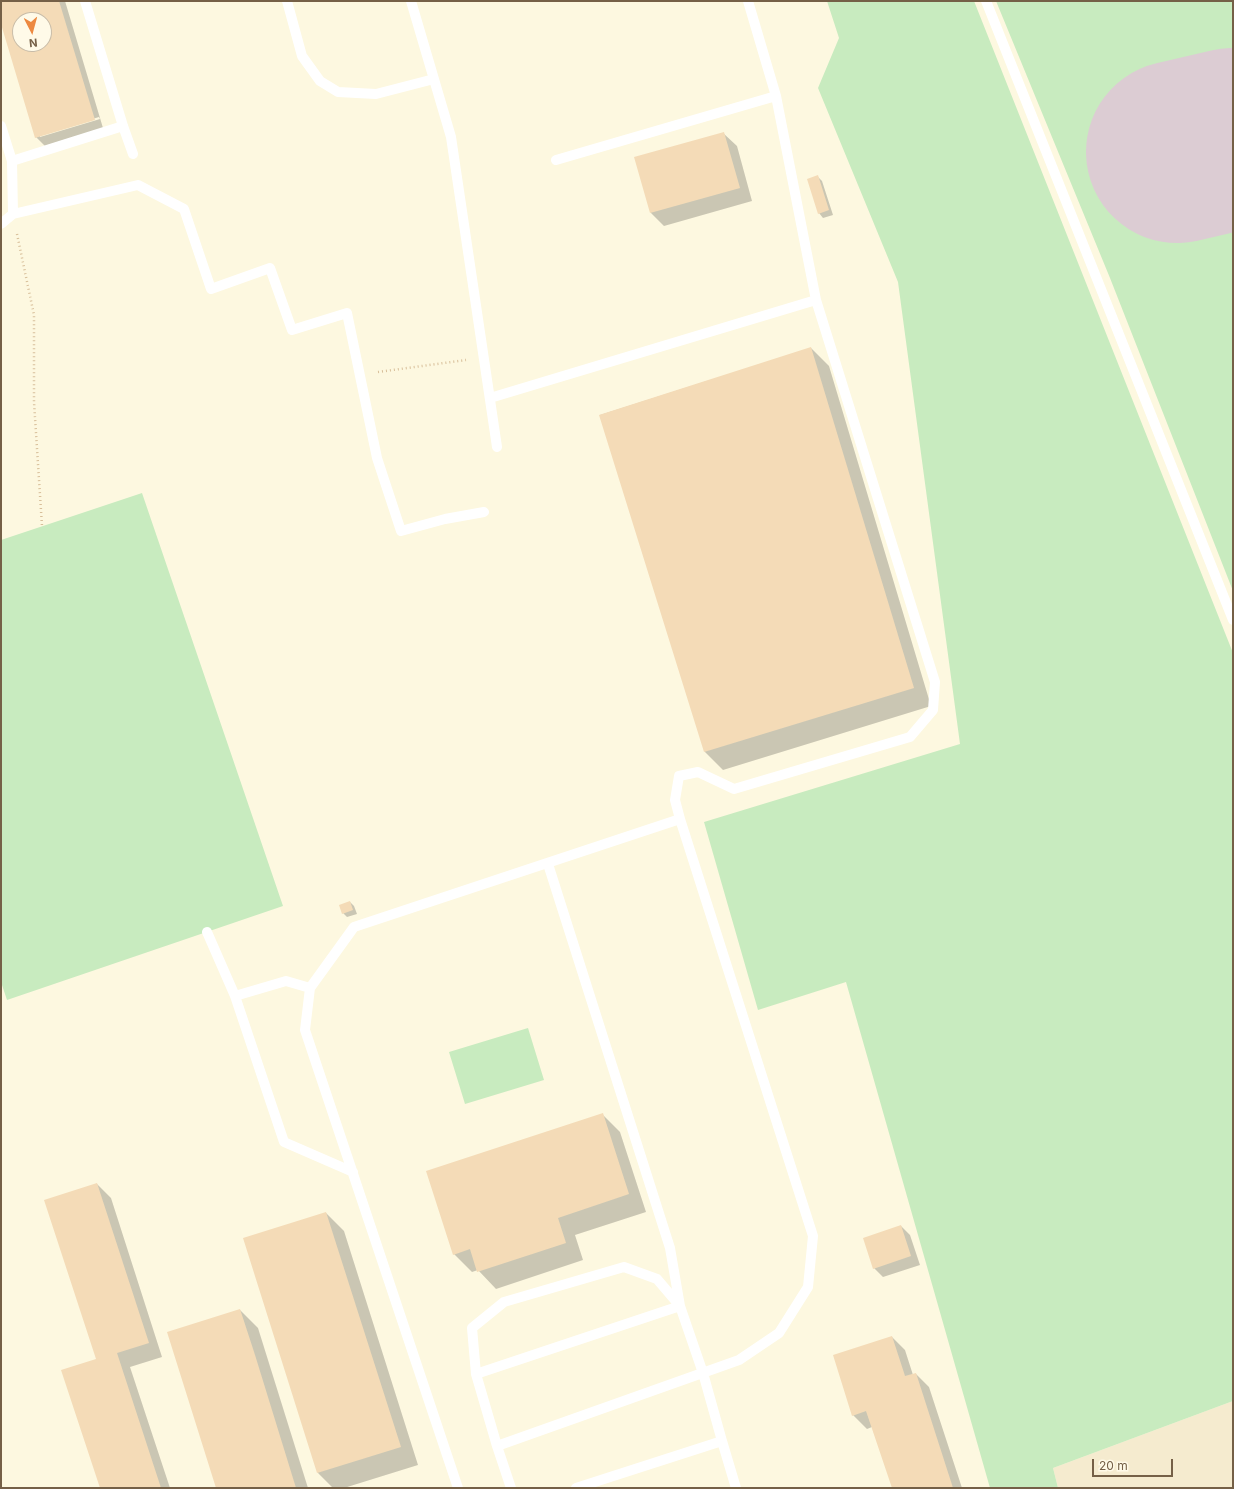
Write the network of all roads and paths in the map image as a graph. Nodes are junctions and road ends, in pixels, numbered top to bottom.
1 (85, 1) edge
2 (287, 1) edge
3 (411, 1) edge
4 (748, 1) edge
5 (986, 1) edge
6 (434, 78) junction
7 (776, 96) junction
8 (1, 126) edge
9 (123, 126) junction
10 (133, 154) dead end
11 (556, 160) dead end
12 (12, 161) junction
13 (13, 214) junction
14 (1, 224) edge
15 (816, 300) junction
16 (484, 358) junction
17 (359, 374) junction
18 (490, 398) junction
19 (497, 447) dead end
20 (484, 512) dead end
21 (42, 526) dead end
22 (1233, 620) edge
23 (680, 819) junction
24 (548, 864) junction
25 (207, 932) dead end
26 (310, 988) junction
27 (235, 996) junction
28 (353, 1172) junction
29 (680, 1306) junction
30 (703, 1373) junction
31 (476, 1374) junction
32 (722, 1441) junction
33 (497, 1446) junction
34 (458, 1488) edge
35 (511, 1488) edge
36 (576, 1488) edge
37 (736, 1488) edge

1 - 9 lane
2 - 6 lane
3 - 6 lane
4 - 7 lane
5 - 22 lane
6 - 16 lane
7 - 11 lane
7 - 15 lane
8 - 12 lane
9 - 10 lane
9 - 12 lane
12 - 13 lane
13 - 14 lane
13 - 17 lane
13 - 21 path
15 - 18 lane
15 - 23 lane
16 - 17 path
16 - 18 lane
17 - 20 lane
18 - 19 lane
23 - 24 lane
23 - 30 lane
24 - 26 lane
24 - 29 lane
25 - 27 lane
26 - 27 lane
26 - 28 lane
27 - 28 lane
28 - 34 lane
29 - 30 lane
29 - 31 lane
29 - 31 lane
30 - 32 lane
30 - 33 lane
31 - 33 lane
32 - 36 lane
32 - 37 lane
33 - 35 lane

